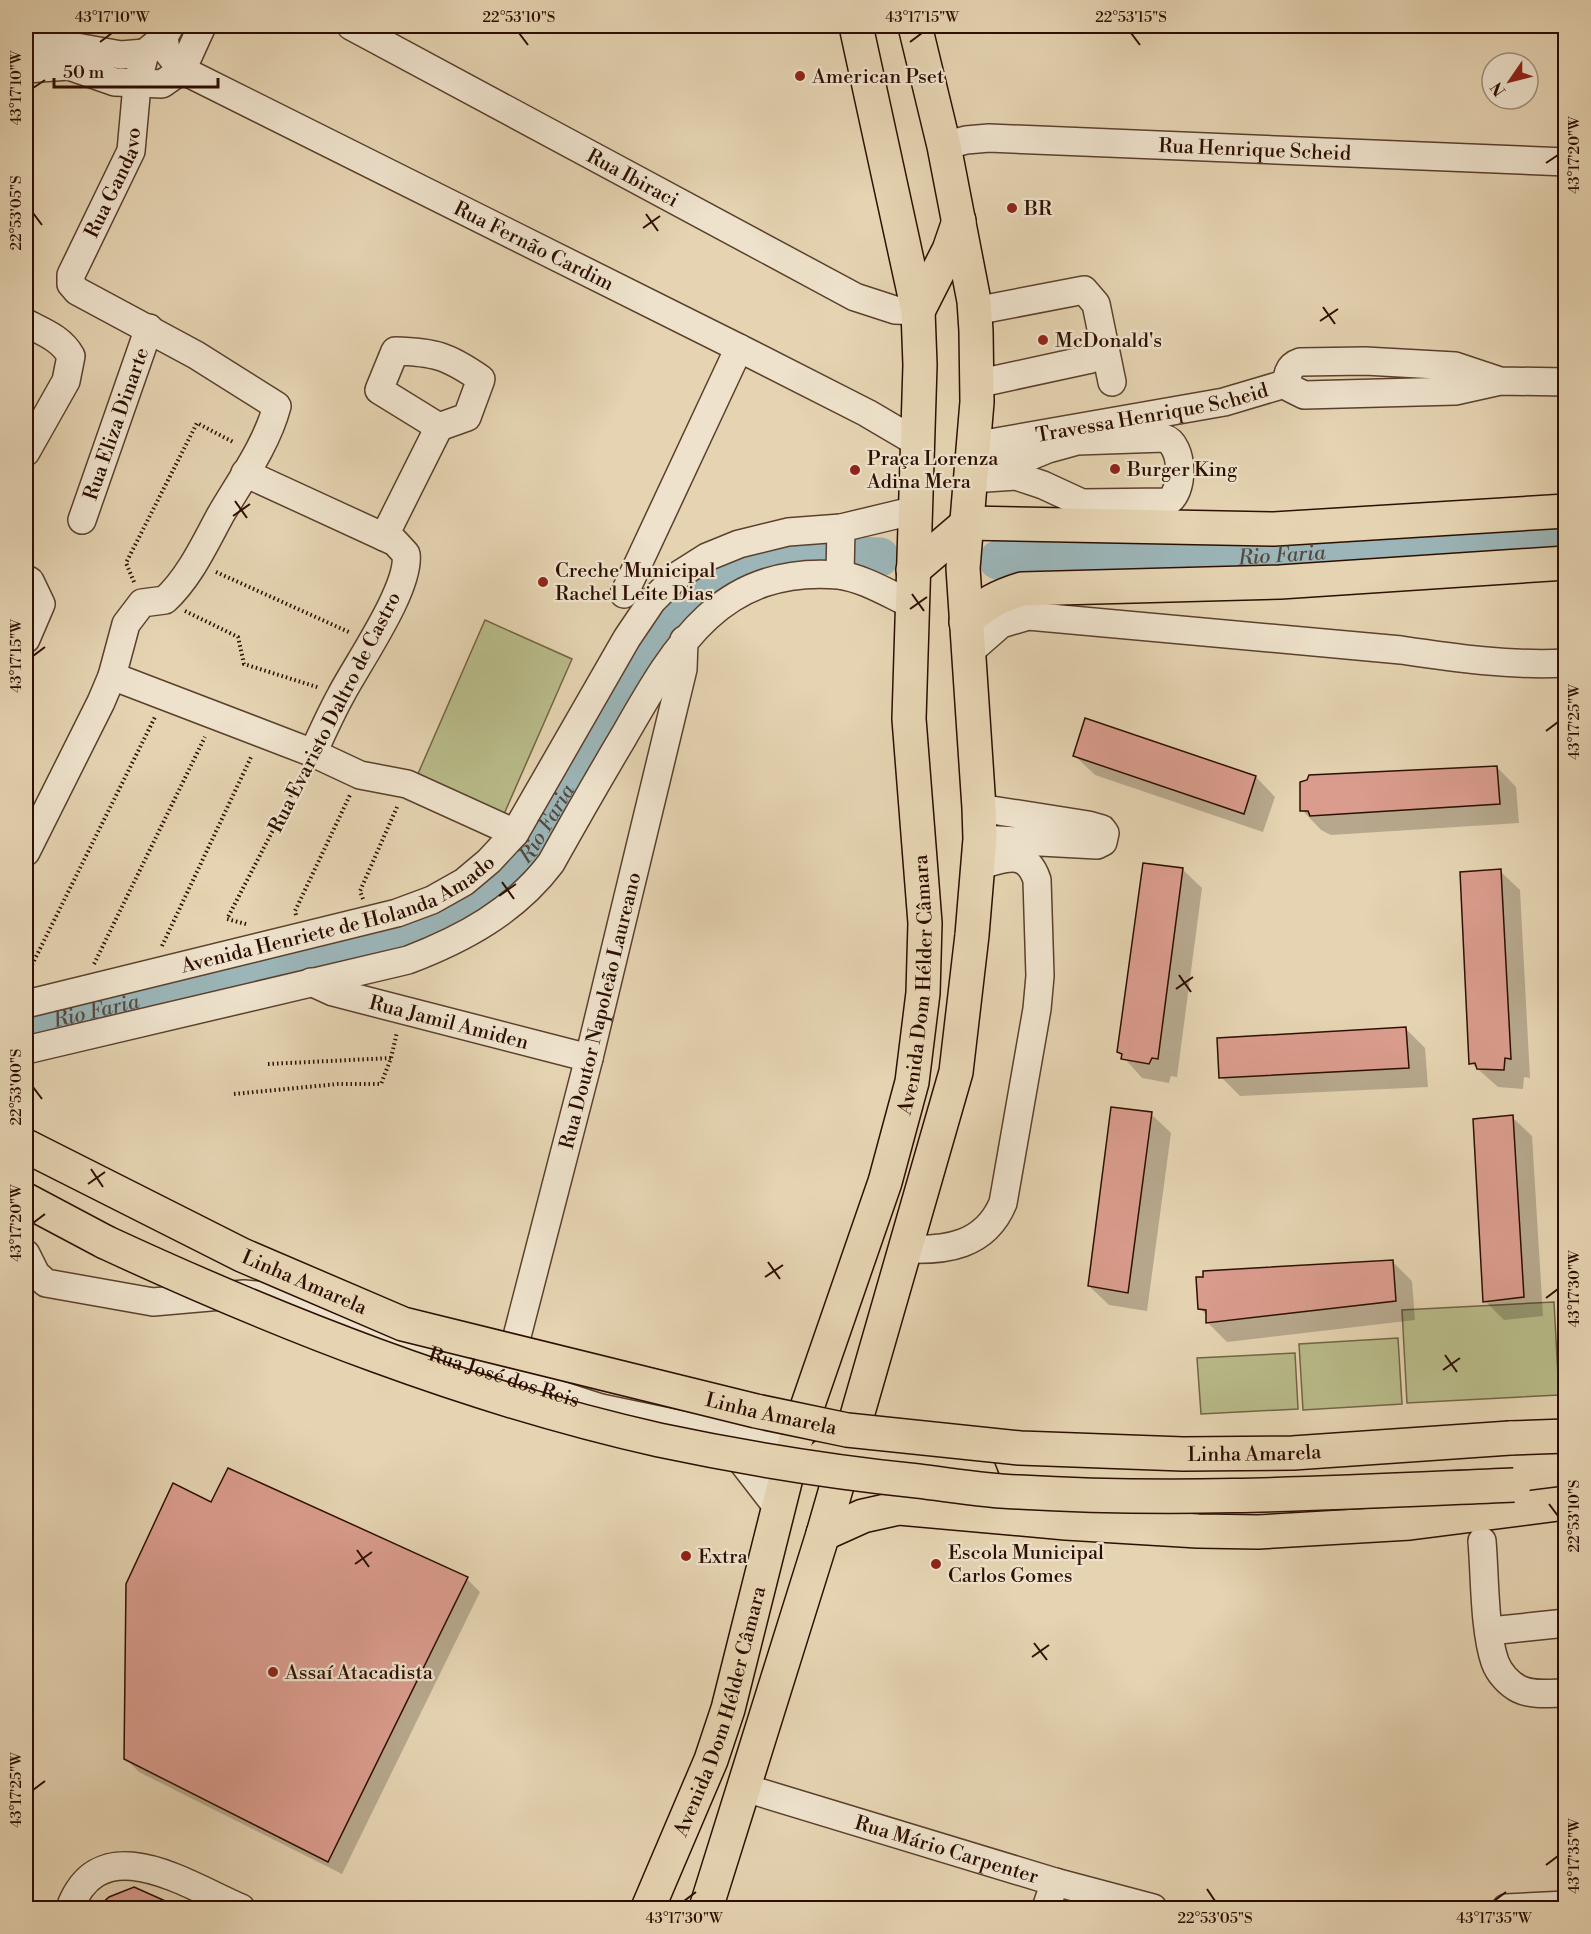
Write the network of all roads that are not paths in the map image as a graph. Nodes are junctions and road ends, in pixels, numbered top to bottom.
1 (202, 26) edge
2 (351, 26) edge
3 (856, 26) edge
4 (915, 26) edge
5 (160, 38) edge
6 (26, 47) edge
7 (26, 69) edge
8 (182, 70) junction
9 (136, 85) junction
10 (944, 146) junction
11 (1566, 162) edge
12 (959, 221) junction
13 (918, 311) junction
14 (975, 311) junction
15 (26, 323) edge
16 (149, 328) junction
17 (1105, 347) junction
18 (739, 348) junction
19 (1112, 382) dead end
20 (1566, 382) edge
21 (976, 384) junction
22 (439, 427) dead end
23 (918, 443) junction
24 (26, 452) edge
25 (250, 463) junction
26 (972, 464) junction
27 (916, 510) junction
28 (1566, 511) edge
29 (82, 520) dead end
30 (968, 523) junction
31 (384, 537) junction
32 (840, 554) junction
33 (1566, 563) edge
34 (913, 570) junction
35 (26, 579) edge
36 (624, 594) dead end
37 (911, 604) junction
38 (968, 637) junction
39 (26, 639) edge
40 (684, 640) junction
41 (1566, 663) edge
42 (112, 676) junction
43 (313, 753) junction
44 (515, 833) junction
45 (979, 838) junction
46 (26, 852) edge
47 (312, 982) junction
48 (26, 1004) edge
49 (26, 1050) edge
50 (588, 1058) junction
51 (26, 1131) edge
52 (26, 1146) edge
53 (26, 1200) edge
54 (904, 1250) junction
55 (26, 1254) edge
56 (295, 1303) junction
57 (506, 1379) junction
58 (1566, 1430) edge
59 (719, 1434) junction
60 (1566, 1436) edge
61 (1519, 1438) junction
62 (795, 1442) junction
63 (844, 1452) junction
64 (1566, 1484) edge
65 (782, 1492) junction
66 (1566, 1503) edge
67 (953, 1513) junction
68 (823, 1534) junction
69 (1482, 1540) dead end
70 (1566, 1623) edge
71 (1490, 1631) junction
72 (1566, 1693) edge
73 (742, 1787) junction
74 (1055, 1882) junction
75 (1566, 1905) edge
76 (70, 1908) edge
77 (241, 1908) edge
78 (648, 1908) edge
79 (706, 1908) edge
80 (1046, 1908) edge
81 (1153, 1908) edge
82 (1506, 1908) edge

1 - 8 street
2 - 13 street, Rua Ibiraci
3 - 13 main road, Avenida Dom Hélder Câmara
4 - 10 main road, Avenida Dom Hélder Câmara
5 - 6 street
5 - 8 street, Rua Fernão Cardim
5 - 9 street, Rua Gandavo
7 - 9 street
8 - 9 street
8 - 18 street, Rua Fernão Cardim
9 - 16 street, Rua Gandavo
10 - 11 street, Rua Henrique Scheid
10 - 12 main road, Avenida Dom Hélder Câmara
12 - 13 main road
12 - 14 main road, Avenida Dom Hélder Câmara
13 - 23 main road, Avenida Dom Hélder Câmara
14 - 17 street
14 - 21 main road, Avenida Dom Hélder Câmara
15 - 24 street
16 - 25 street
16 - 29 street, Rua Eliza Dinarte
17 - 19 street
17 - 21 street
18 - 23 street, Rua Fernão Cardim
18 - 36 street
20 - 26 street, Travessa Henrique Scheid
21 - 26 main road, Avenida Dom Hélder Câmara
22 - 31 street
23 - 27 main road, Avenida Dom Hélder Câmara
25 - 31 street, Rua Evaristo Daltro de Castro
25 - 42 street
26 - 26 street
26 - 30 main road, Avenida Dom Hélder Câmara
27 - 32 street, Avenida Henriete de Holanda Amado
27 - 34 main road, Avenida Dom Hélder Câmara
28 - 30 main road
30 - 34 main road
30 - 38 main road, Avenida Dom Hélder Câmara
31 - 43 street, Rua Evaristo Daltro de Castro
32 - 37 street, Avenida Henriete de Holanda Amado
32 - 40 street, Avenida Henriete de Holanda Amado
32 - 44 street, Avenida Henriete de Holanda Amado
33 - 38 main road
34 - 37 main road, Avenida Dom Hélder Câmara
35 - 39 street
37 - 62 main road, Avenida Dom Hélder Câmara
38 - 41 street
38 - 45 main road, Avenida Dom Hélder Câmara
40 - 47 street, Avenida Henriete de Holanda Amado
40 - 50 street, Rua Doutor Napoleão Laureano
42 - 43 street
42 - 46 street
43 - 44 street
44 - 48 street, Avenida Henriete de Holanda Amado
45 - 54 main road, Avenida Dom Hélder Câmara
45 - 54 street
47 - 49 street, Avenida Henriete de Holanda Amado
47 - 50 street, Rua Jamil Amiden
50 - 57 street, Rua Doutor Napoleão Laureano
51 - 56 street
52 - 61 main road, Linha Amarela, bridge
53 - 64 main road, Linha Amarela, bridge
54 - 63 main road, Avenida Dom Hélder Câmara
55 - 56 street, Rua José dos Reis
56 - 57 street, Rua José dos Reis
57 - 59 street, Rua José dos Reis
58 - 61 main road
59 - 62 street, Rua José dos Reis
59 - 65 street
60 - 61 main road, Linha Amarela
62 - 65 main road, Avenida Dom Hélder Câmara
63 - 65 main road
63 - 67 main road
63 - 68 main road, Avenida Dom Hélder Câmara
65 - 78 main road, Avenida Dom Hélder Câmara
66 - 67 main road
67 - 68 main road
68 - 73 main road, Avenida Dom Hélder Câmara
69 - 71 street
70 - 71 street
71 - 72 street
73 - 74 street, Rua Mário Carpenter
73 - 79 main road, Avenida Dom Hélder Câmara
74 - 80 street
74 - 81 street, Rua Mário Carpenter
75 - 82 street
76 - 77 street

